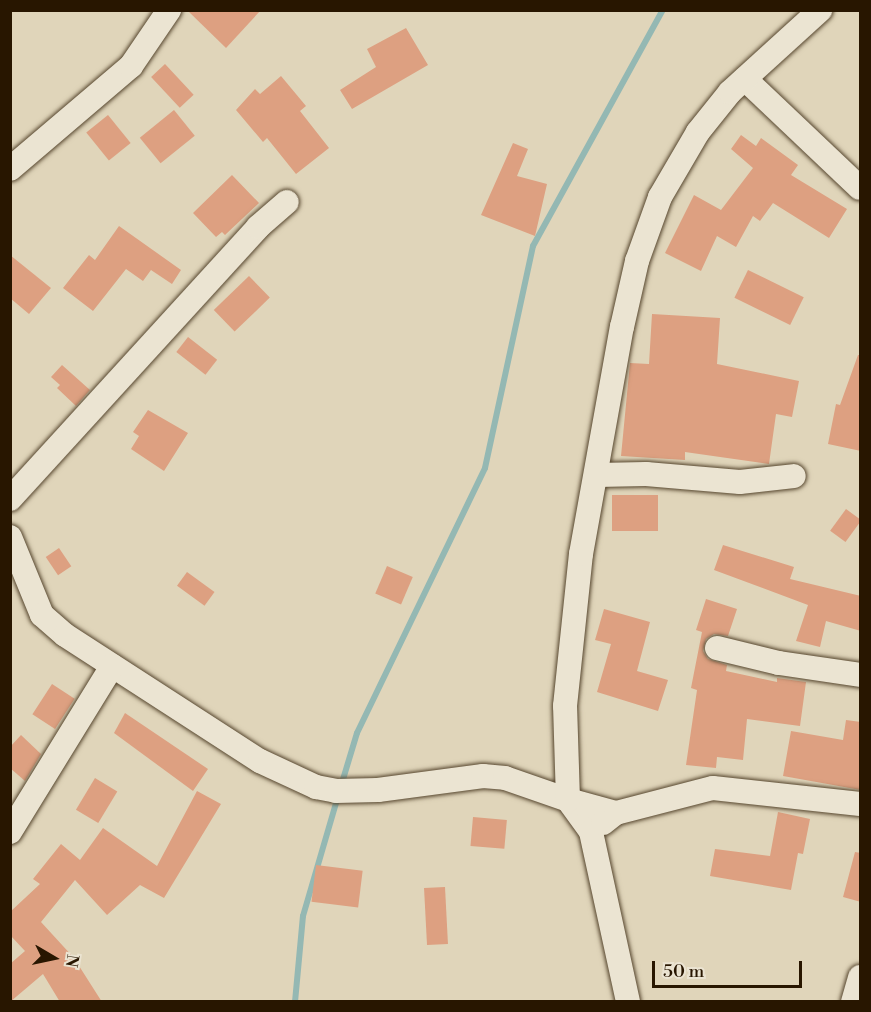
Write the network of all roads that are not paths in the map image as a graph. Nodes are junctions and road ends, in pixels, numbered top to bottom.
1 (169, 10) edge
2 (820, 10) edge
3 (744, 79) junction
4 (10, 169) edge
5 (860, 188) edge
6 (287, 202) dead end
7 (597, 474) junction
8 (794, 476) dead end
9 (10, 499) edge
10 (10, 537) edge
11 (717, 648) dead end
12 (112, 666) junction
13 (861, 675) edge
14 (568, 800) junction
15 (861, 804) edge
16 (616, 813) junction
17 (10, 831) edge
18 (591, 832) junction
19 (861, 977) edge
20 (628, 1002) edge
21 (853, 1002) edge

1 - 4 street
2 - 3 street
3 - 5 street
3 - 7 street
6 - 9 street
7 - 8 street
7 - 14 street
10 - 12 street
11 - 13 street
12 - 14 street
12 - 17 street
14 - 16 street
14 - 18 street
15 - 16 street
16 - 18 street
18 - 20 street
19 - 21 street

